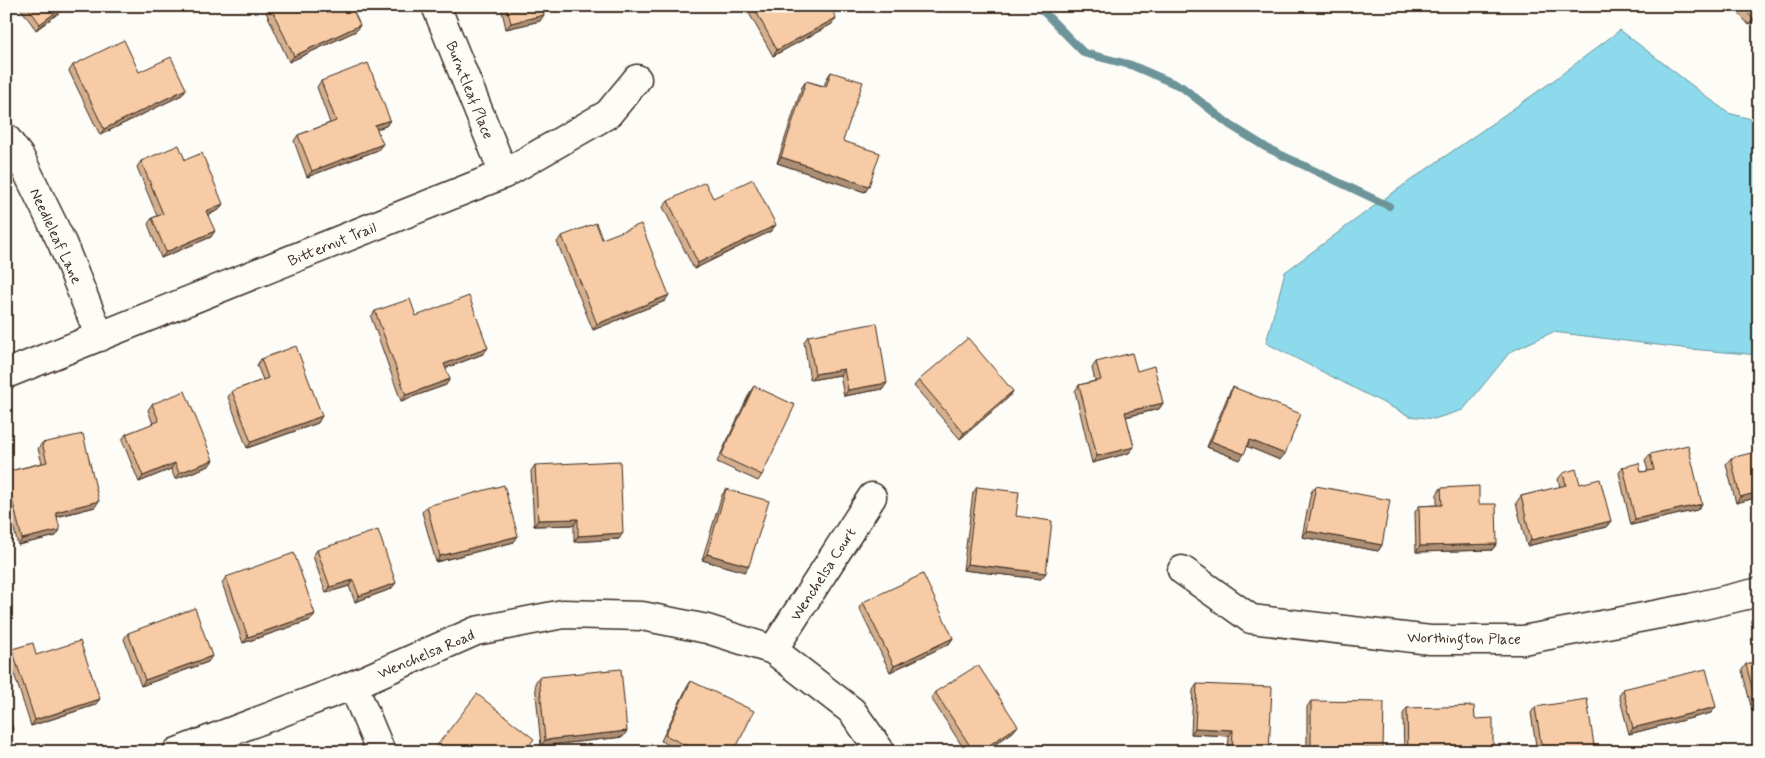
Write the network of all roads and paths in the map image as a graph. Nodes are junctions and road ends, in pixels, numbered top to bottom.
1 (436, 6) edge
2 (637, 79) dead end
3 (6, 138) edge
4 (504, 174) junction
5 (100, 337) junction
6 (6, 374) edge
7 (872, 497) dead end
8 (1182, 570) dead end
9 (1759, 592) edge
10 (773, 650) junction
11 (353, 685) junction
12 (178, 752) edge
13 (381, 752) edge
14 (881, 752) edge

1 - 4 street, Burntleaf Place
2 - 4 street, Bitternut Trail
3 - 5 street, Needleleaf Lane
4 - 5 street, Bitternut Trail
5 - 6 street, Bitternut Trail
7 - 10 street, Wenchelsa Court
8 - 9 street, Worthington Place
10 - 11 street, Wenchelsa Road
10 - 14 street, Wenchelsa Road
11 - 12 street, Wenchelsa Road
11 - 13 street

